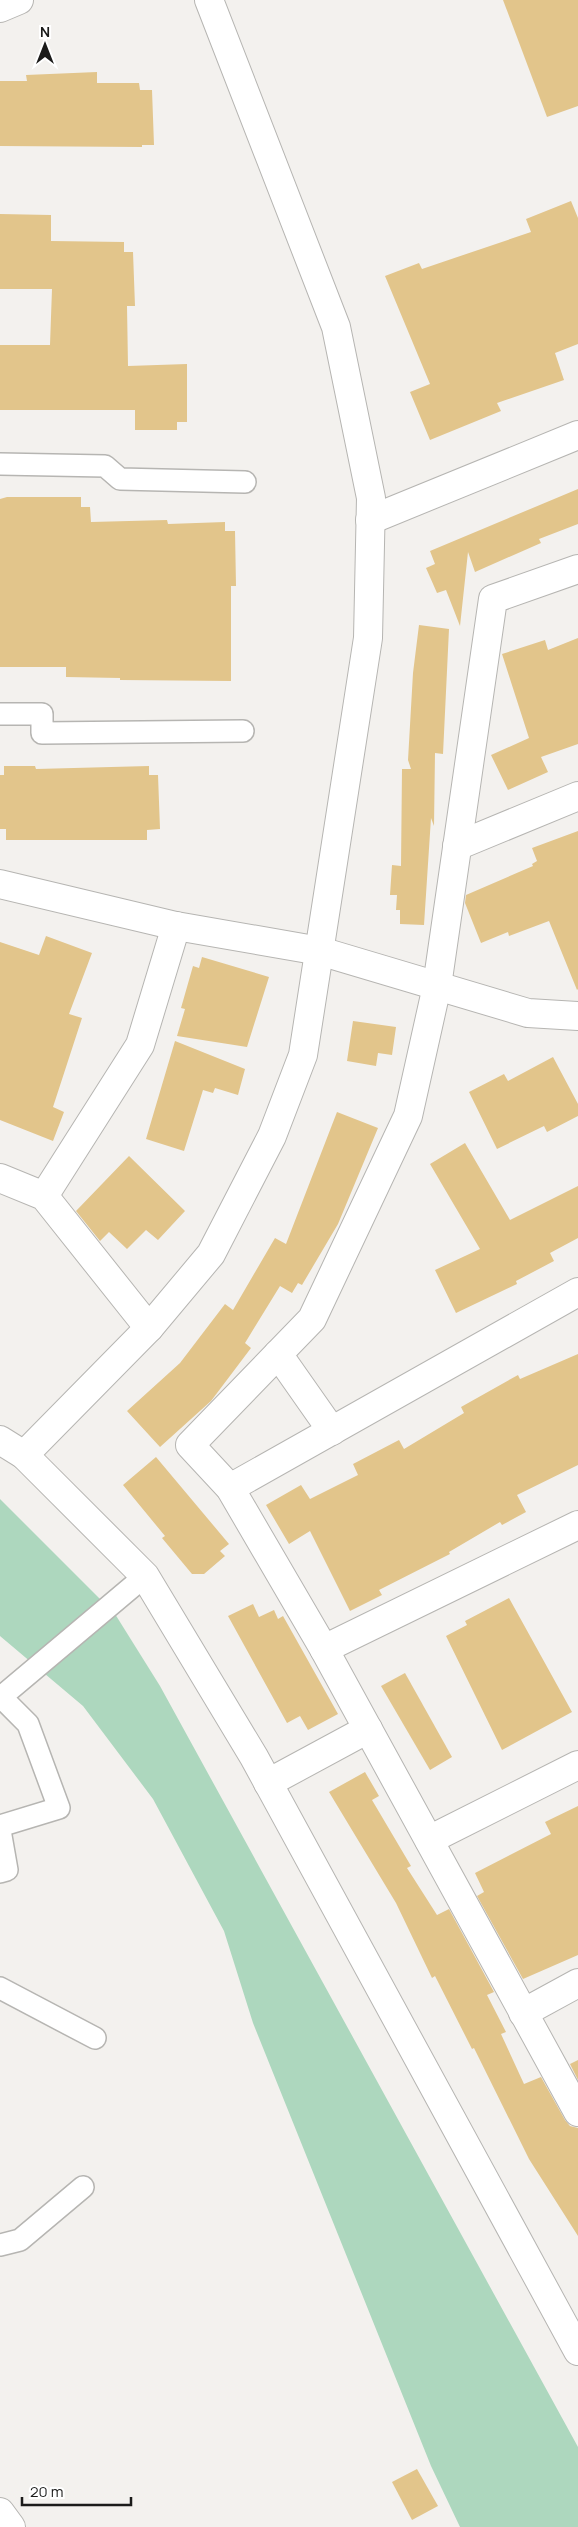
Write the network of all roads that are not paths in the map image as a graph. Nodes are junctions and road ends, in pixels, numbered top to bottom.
1 (19, 0) edge
2 (209, 0) edge
3 (0, 8) edge
4 (578, 436) edge
5 (0, 464) edge
6 (245, 482) dead end
7 (370, 520) junction
8 (578, 569) edge
9 (0, 714) edge
10 (243, 731) dead end
11 (578, 796) edge
12 (457, 846) junction
13 (0, 884) edge
14 (176, 926) junction
15 (320, 951) junction
16 (437, 986) junction
17 (578, 1016) edge
18 (0, 1178) edge
19 (44, 1196) junction
20 (578, 1292) edge
21 (149, 1328) junction
22 (278, 1354) junction
23 (332, 1431) junction
24 (0, 1440) edge
25 (24, 1455) junction
26 (230, 1488) junction
27 (578, 1526) edge
28 (144, 1576) junction
29 (324, 1649) junction
30 (368, 1730) junction
31 (578, 1765) edge
32 (268, 1783) junction
33 (0, 1826) edge
34 (0, 1830) edge
35 (429, 1840) junction
36 (0, 1872) edge
37 (578, 1984) edge
38 (0, 1988) edge
39 (523, 2013) junction
40 (95, 2038) dead end
41 (578, 2112) edge
42 (83, 2187) dead end
43 (0, 2245) edge
44 (578, 2351) edge
45 (0, 2512) edge
46 (11, 2527) edge

1 - 3 street
2 - 7 street
4 - 7 street
5 - 6 lane
7 - 15 street
8 - 12 street
9 - 10 lane
11 - 12 street
12 - 16 street
13 - 14 street
14 - 15 street
14 - 19 street
15 - 16 street
15 - 21 street
16 - 17 street
16 - 22 street
18 - 19 street
19 - 21 street
20 - 23 street
21 - 25 street
22 - 23 street
22 - 26 street
23 - 26 street
24 - 25 street
25 - 28 street
26 - 29 street
27 - 29 street
28 - 32 street
28 - 33 lane
29 - 30 street
30 - 32 street
30 - 35 street
31 - 35 street
32 - 44 street
34 - 36 lane
35 - 39 street
37 - 39 street
38 - 40 lane
39 - 41 street
42 - 43 lane
45 - 46 street

